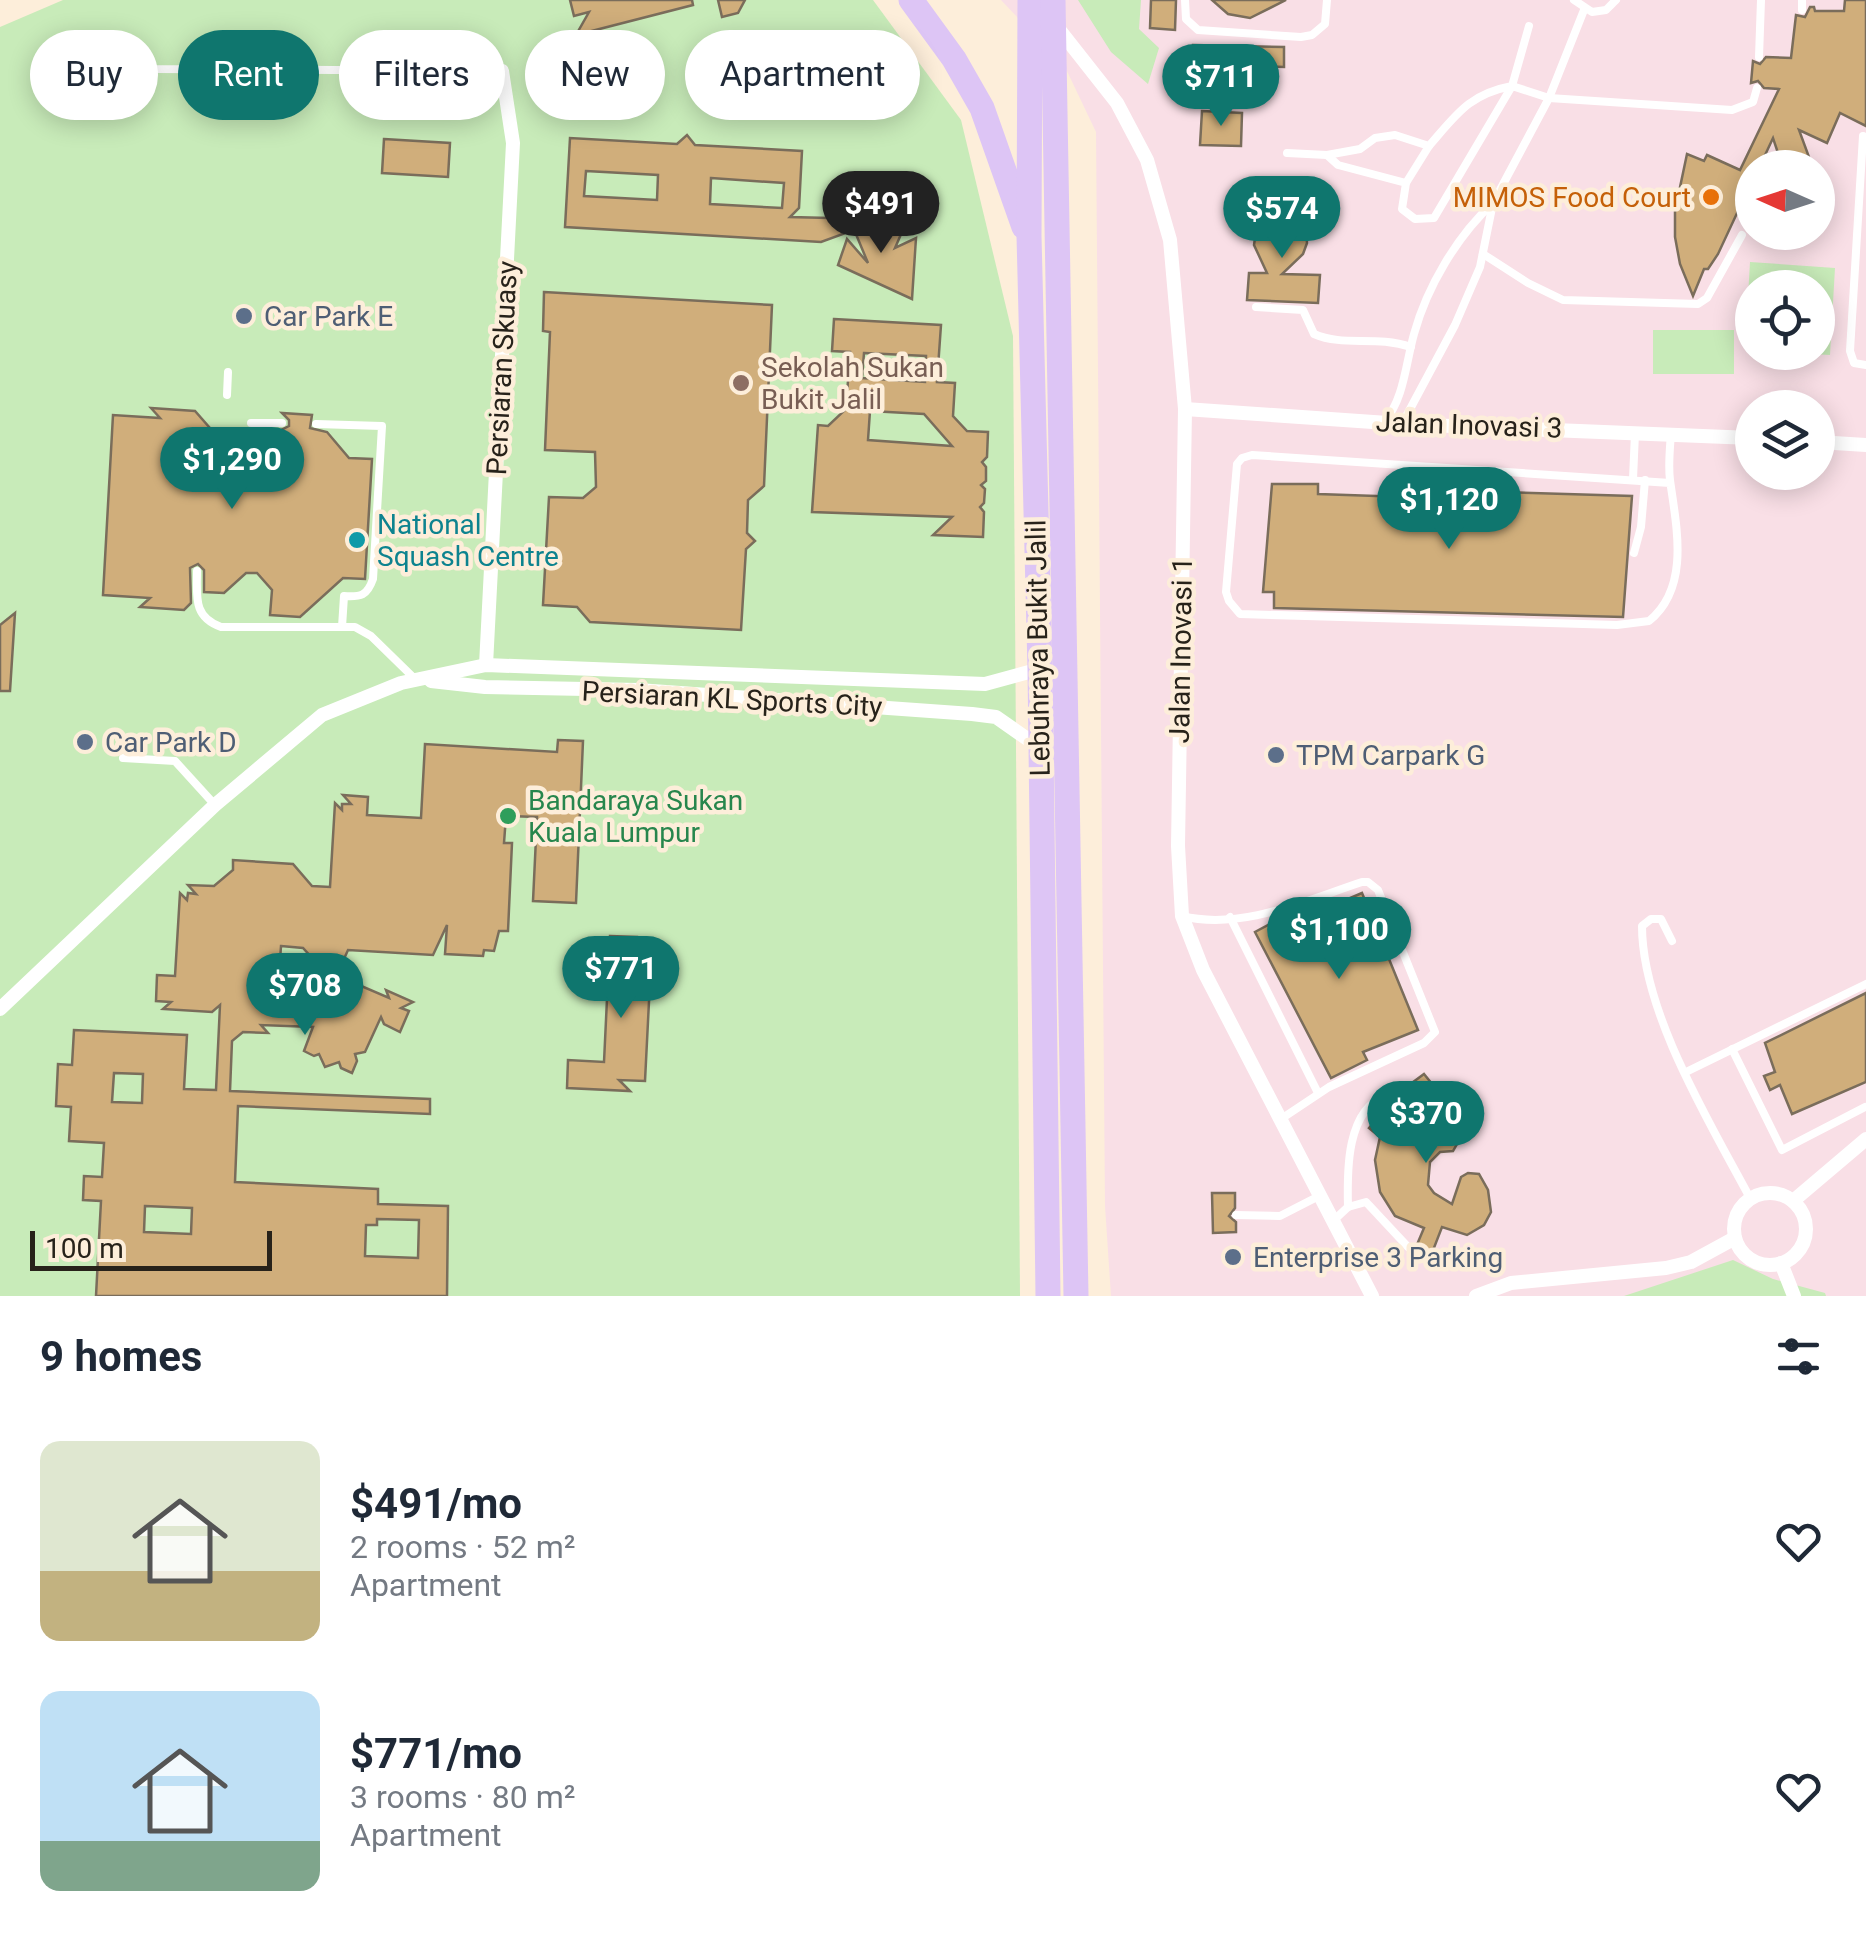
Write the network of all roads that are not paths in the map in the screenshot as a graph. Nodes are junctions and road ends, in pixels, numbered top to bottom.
1 (910, 0) edge
2 (1032, 0) edge
3 (1053, 0) edge
4 (1185, 0) edge
5 (1327, 0) edge
6 (1574, 0) edge
7 (1616, 0) edge
8 (1761, 0) edge
9 (1584, 10) junction
10 (1529, 26) dead end
11 (1759, 57) dead end
12 (158, 69) edge
13 (339, 70) edge
14 (1512, 86) junction
15 (1757, 88) dead end
16 (1043, 90) junction
17 (505, 91) edge
18 (1550, 98) junction
19 (1863, 136) dead end
20 (1429, 146) junction
21 (1287, 152) dead end
22 (1327, 155) junction
23 (1406, 183) junction
24 (1494, 203) junction
25 (1028, 236) junction
26 (1735, 247) edge
27 (1484, 254) junction
28 (1256, 306) dead end
29 (1410, 346) junction
30 (1866, 365) edge
31 (228, 372) dead end
32 (227, 395) dead end
33 (1185, 409) junction
34 (252, 422) dead end
35 (1384, 422) junction
36 (282, 423) dead end
37 (316, 424) dead end
38 (1402, 424) junction
39 (1636, 431) junction
40 (1670, 433) junction
41 (1735, 437) edge
42 (1835, 443) edge
43 (1866, 445) edge
44 (1634, 478) junction
45 (1645, 480) junction
46 (1670, 483) junction
47 (1634, 553) dead end
48 (198, 571) dead end
49 (342, 626) junction
50 (486, 665) junction
51 (1040, 669) junction
52 (783, 676) junction
53 (415, 679) junction
54 (485, 687) junction
55 (782, 700) junction
56 (1039, 747) junction
57 (123, 758) dead end
58 (216, 804) junction
59 (1182, 916) junction
60 (1230, 917) junction
61 (1672, 941) dead end
62 (1866, 984) edge
63 (0, 1009) edge
64 (1732, 1050) junction
65 (1686, 1072) junction
66 (1318, 1093) junction
67 (1865, 1108) edge
68 (1407, 1116) dead end
69 (1281, 1119) junction
70 (1866, 1139) edge
71 (1320, 1195) junction
72 (1750, 1198) junction
73 (1793, 1201) junction
74 (1348, 1207) junction
75 (1236, 1215) dead end
76 (1334, 1220) junction
77 (1736, 1238) junction
78 (1408, 1247) dead end
79 (1781, 1263) junction
80 (1530, 1288) edge
81 (1048, 1296) edge
82 (1076, 1296) edge
83 (1372, 1296) edge
84 (1476, 1296) edge
85 (1794, 1296) edge

1 - 25 highway
2 - 16 highway, Lebuhraya Bukit Jalil
2 - 33 street, Jalan Inovasi 1
3 - 16 highway, Lebuhraya Bukit Jalil
4 - 5 lane
6 - 9 lane
7 - 9 lane
8 - 11 lane
9 - 18 lane
10 - 14 lane
12 - 13 lane
14 - 18 lane
14 - 20 lane
14 - 23 lane
15 - 18 lane
16 - 25 highway, Lebuhraya Bukit Jalil
16 - 82 highway, Lebuhraya Bukit Jalil
17 - 50 street, Persiaran Skuasy
18 - 24 lane
19 - 30 lane
20 - 22 lane
20 - 23 lane
21 - 22 lane
22 - 23 lane
24 - 27 lane
24 - 29 lane
25 - 51 highway, Lebuhraya Bukit Jalil
26 - 27 lane
27 - 38 lane
28 - 29 lane
29 - 35 lane
31 - 32 lane
33 - 35 street, Jalan Inovasi 3
33 - 59 street, Jalan Inovasi 1
34 - 36 lane
35 - 38 street, Jalan Inovasi 3
37 - 49 lane
38 - 39 street, Jalan Inovasi 3
39 - 40 street, Jalan Inovasi 3
39 - 44 lane
40 - 41 street, Jalan Inovasi 3
40 - 46 lane
42 - 43 street
44 - 45 lane
44 - 46 lane
45 - 46 lane
45 - 47 lane
48 - 49 lane
49 - 53 lane
50 - 52 street, Persiaran KL Sports City
50 - 53 street, Persiaran KL Sports City
50 - 54 lane
51 - 52 street, Persiaran KL Sports City
51 - 56 highway, Lebuhraya Bukit Jalil
52 - 55 lane
53 - 54 street, Persiaran KL Sports City
53 - 58 street, Persiaran KL Sports City
54 - 55 street, Persiaran KL Sports City
55 - 56 street, Persiaran KL Sports City
56 - 81 highway, Lebuhraya Bukit Jalil
57 - 58 lane
58 - 63 street, Persiaran KL Sports City
59 - 60 lane
59 - 69 street, Jalan Inovasi 1
60 - 66 lane
60 - 66 lane
61 - 65 lane
62 - 64 lane
64 - 65 lane
64 - 67 lane
65 - 72 lane
66 - 69 lane
68 - 74 lane
69 - 71 street, Jalan Inovasi 1
70 - 73 street
71 - 75 lane
71 - 76 street, Jalan Inovasi 1
72 - 73 street
72 - 77 street
73 - 79 street
74 - 76 lane
74 - 78 lane
76 - 83 street, Jalan Inovasi 1
77 - 79 street
77 - 80 street
79 - 85 street
80 - 84 street

